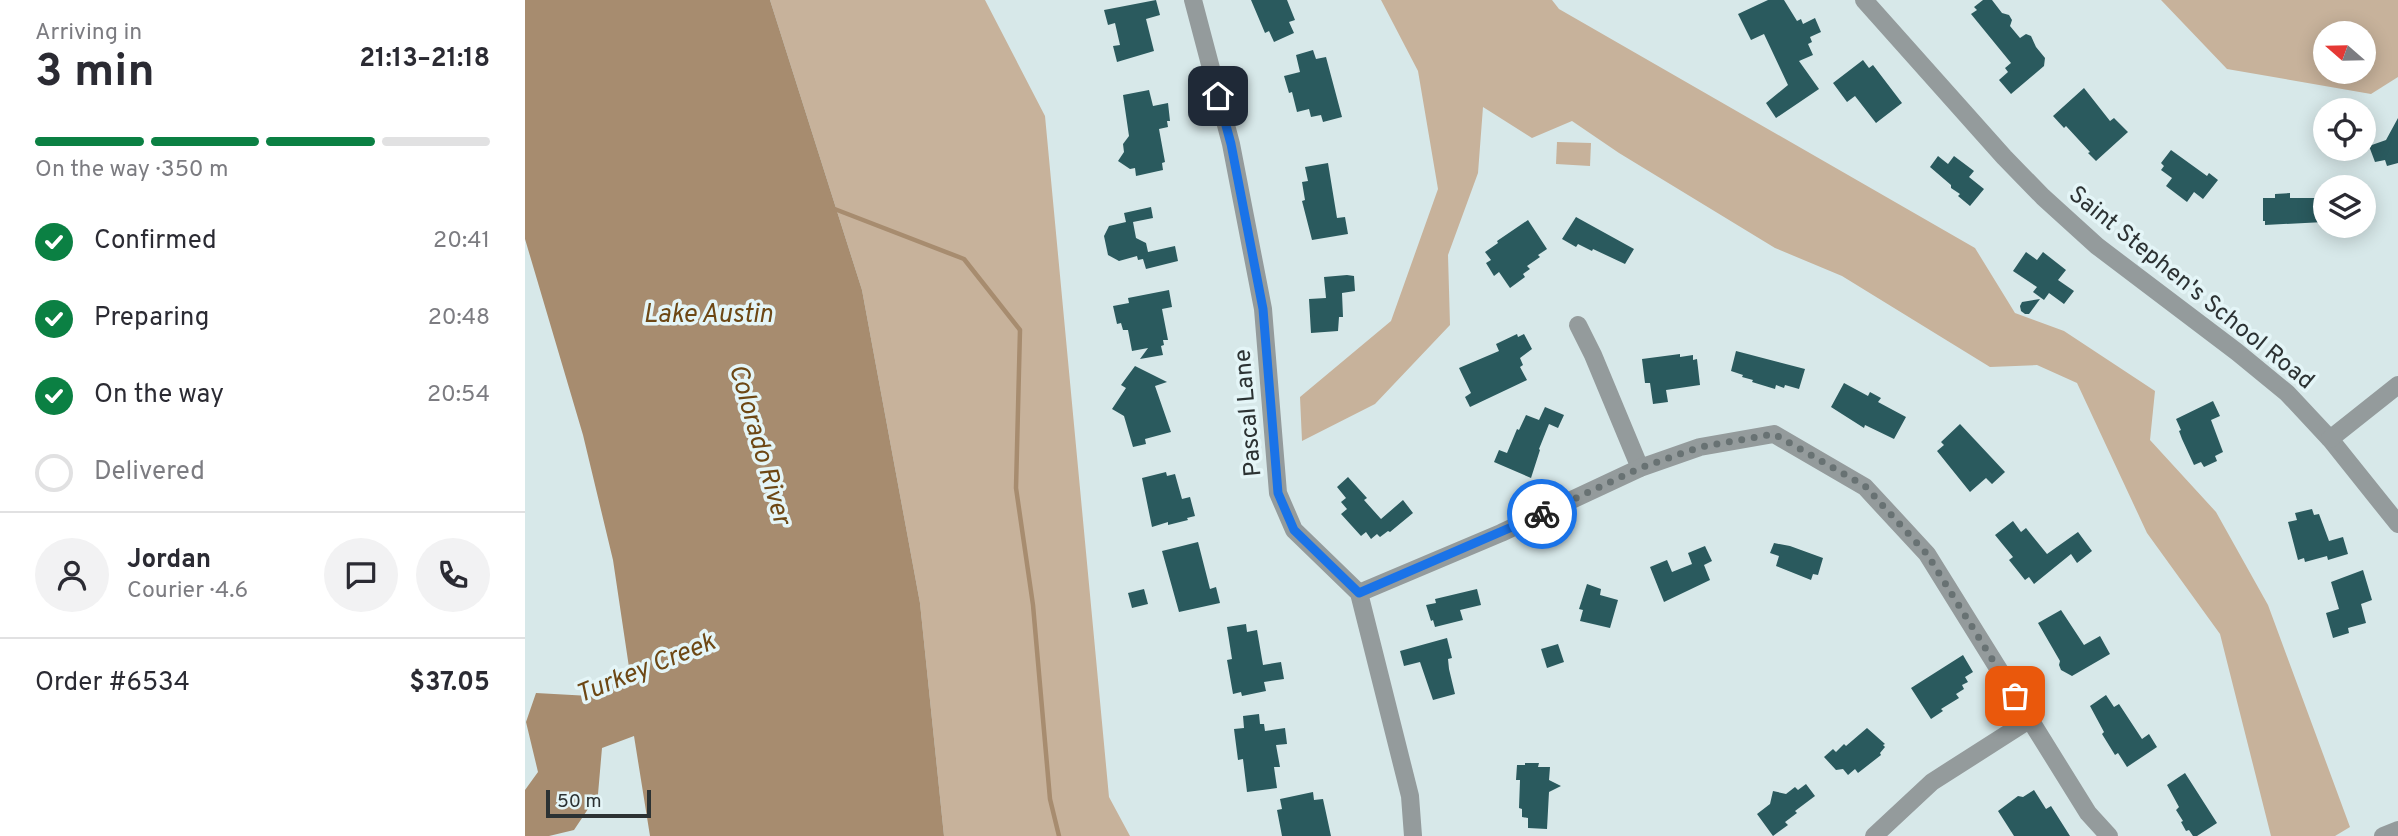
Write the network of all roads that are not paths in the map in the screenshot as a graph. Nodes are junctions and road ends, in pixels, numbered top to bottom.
1 (1193, 0) edge
2 (1864, 0) edge
3 (1578, 325) dead end
4 (2398, 385) edge
5 (2330, 439) junction
6 (1640, 468) junction
7 (2398, 524) edge
8 (1359, 593) junction
9 (2029, 720) junction
10 (2398, 830) edge
11 (1413, 836) edge
12 (1874, 836) edge
13 (2109, 836) edge
14 (2383, 836) edge

1 - 8 street, Pascal Lane
2 - 5 street, Saint Stephen's School Road
3 - 6 street
4 - 5 street
5 - 7 street, Saint Stephen's School Road
6 - 8 street
6 - 9 street
8 - 11 street
9 - 12 street
9 - 13 street
10 - 14 street

